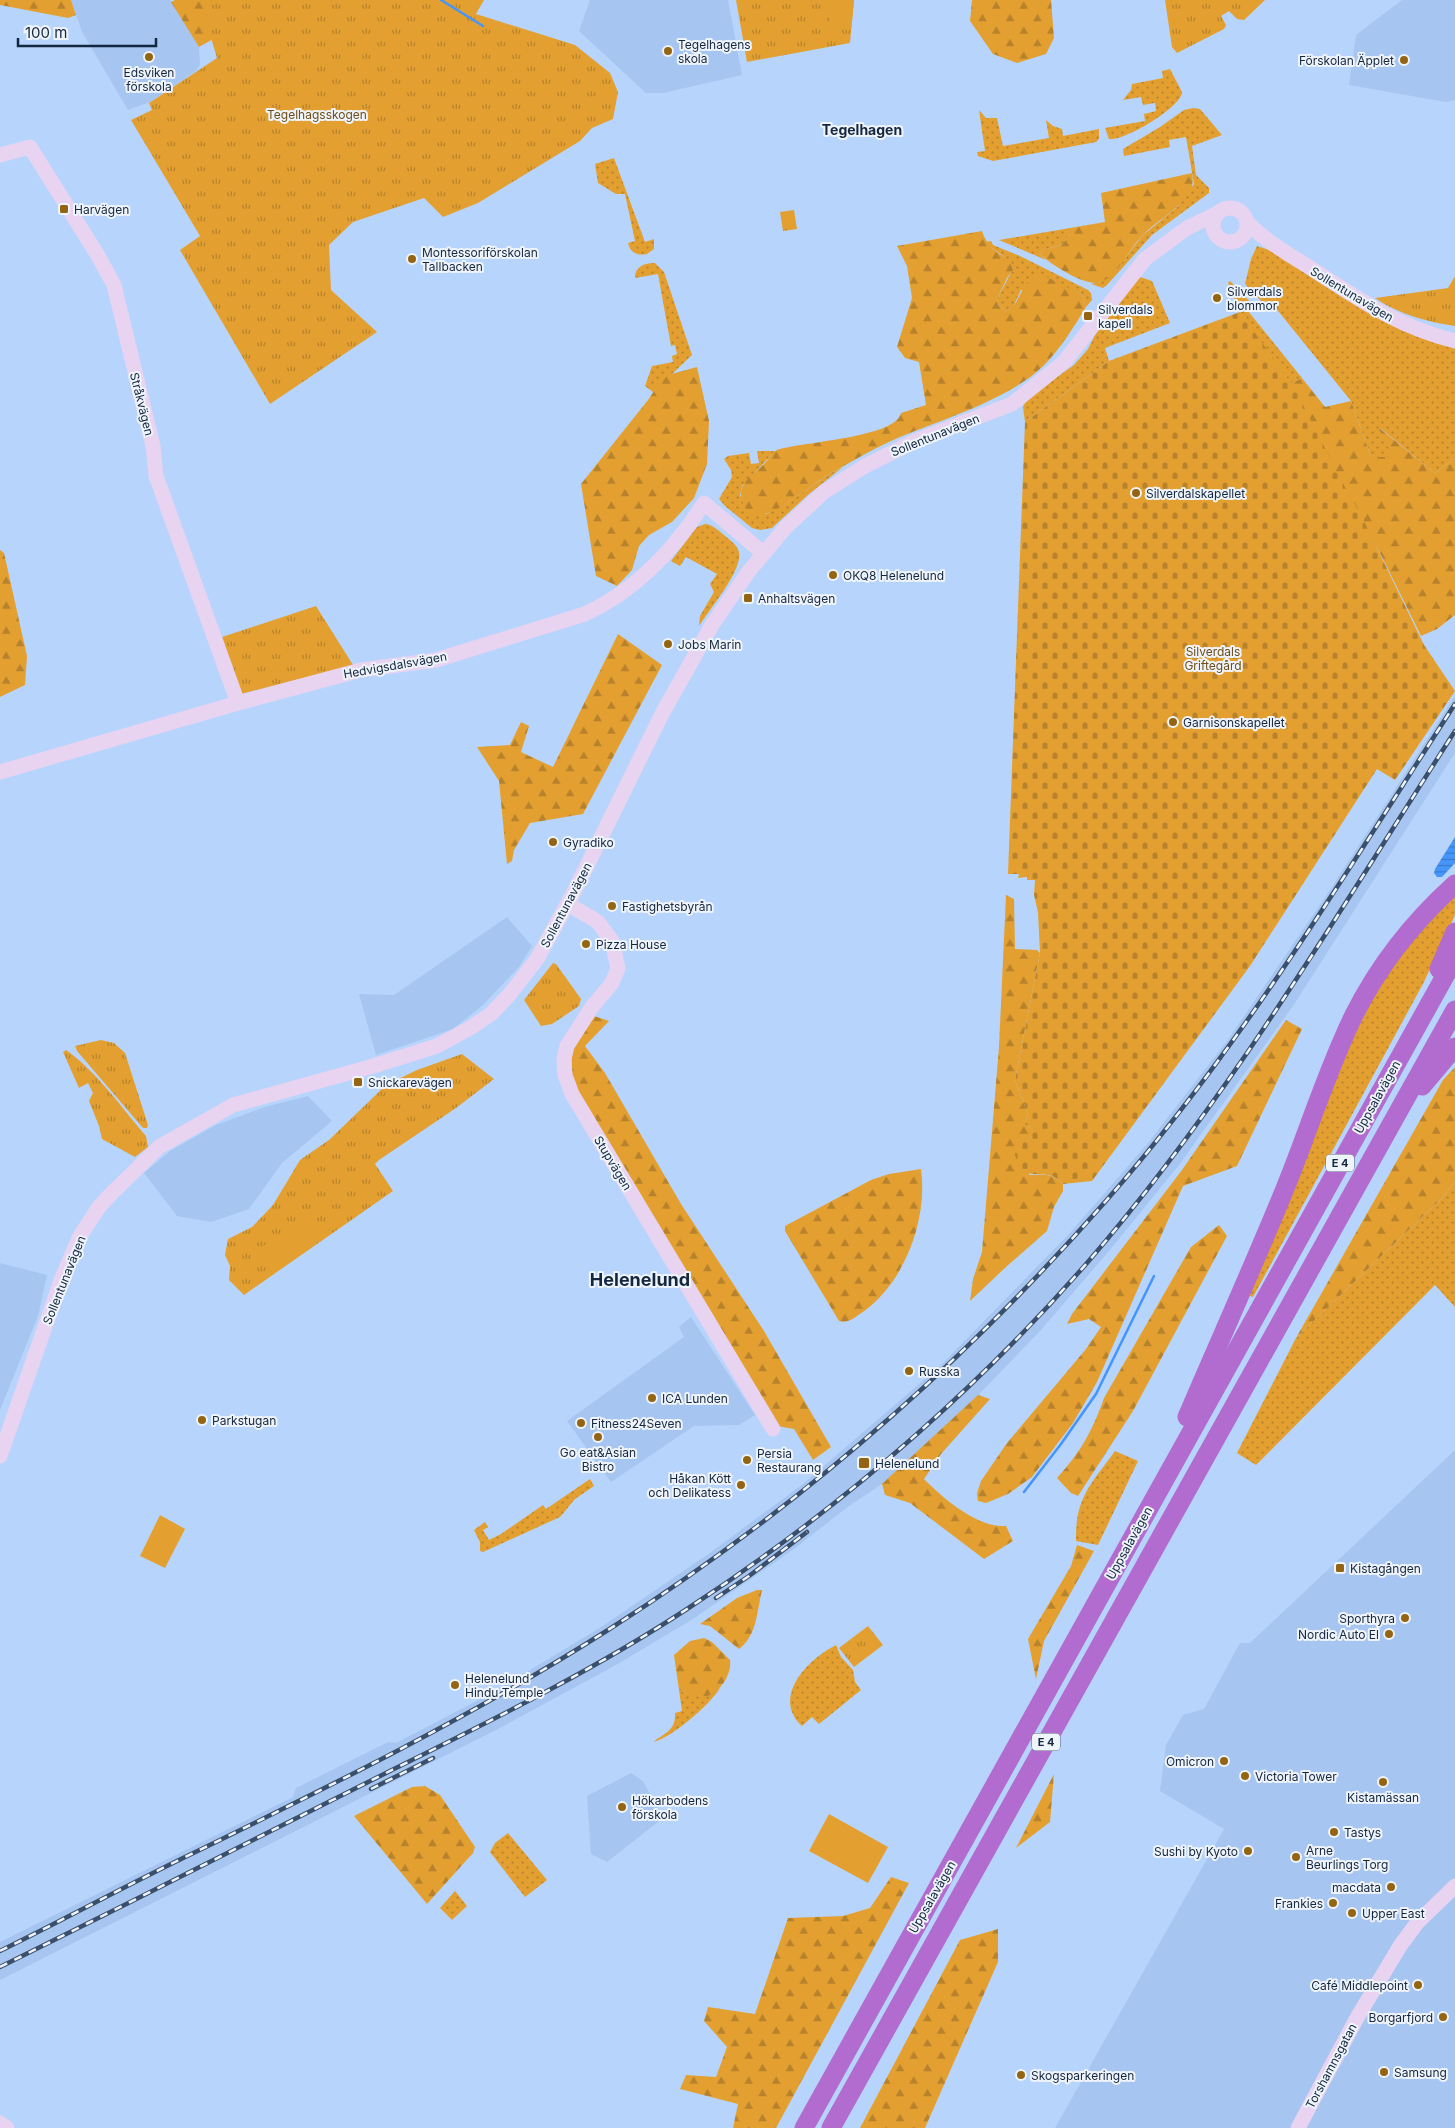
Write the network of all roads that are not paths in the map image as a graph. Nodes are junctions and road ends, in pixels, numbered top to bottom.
1 (0, 155) edge
2 (1216, 214) junction
3 (1247, 222) junction
4 (1214, 233) junction
5 (1178, 235) junction
6 (1239, 240) junction
7 (1281, 249) junction
8 (1455, 341) edge
9 (763, 554) junction
10 (238, 703) junction
11 (0, 772) edge
12 (1455, 884) edge
13 (568, 904) junction
14 (1455, 932) edge
15 (1455, 958) edge
16 (1455, 1010) edge
17 (1455, 1026) edge
18 (1411, 1035) junction
19 (1455, 1047) edge
20 (1415, 1095) junction
21 (1326, 1240) junction
22 (773, 1429) dead end
23 (0, 1456) edge
24 (1148, 1508) junction
25 (1455, 1886) edge
26 (0, 2123) edge
27 (7, 2128) edge
28 (804, 2128) edge
29 (831, 2128) edge
30 (1298, 2128) edge

1 - 10 street, Stråkvägen
2 - 3 street
2 - 4 street
2 - 5 street, Sollentunavägen
3 - 6 street
3 - 7 street, Sollentunavägen
4 - 5 street, Sollentunavägen
4 - 6 street
5 - 9 street, Sollentunavägen
6 - 7 street, Sollentunavägen
7 - 8 street, Sollentunavägen
9 - 10 street, Hedvigsdalsvägen
9 - 13 street, Sollentunavägen
10 - 11 street, Hedvigsdalsvägen
12 - 24 highway
13 - 22 street, Stupvägen
13 - 23 street, Sollentunavägen
14 - 18 highway
15 - 18 highway, Uppsalavägen / E 4
16 - 21 highway, Uppsalavägen / E 4
17 - 20 highway
18 - 24 highway, Uppsalavägen / E 4
19 - 20 highway
20 - 21 highway
21 - 29 highway, Uppsalavägen / E 4
24 - 28 highway, Uppsalavägen / E 4
25 - 30 street, Torshamnsgatan
26 - 27 street

